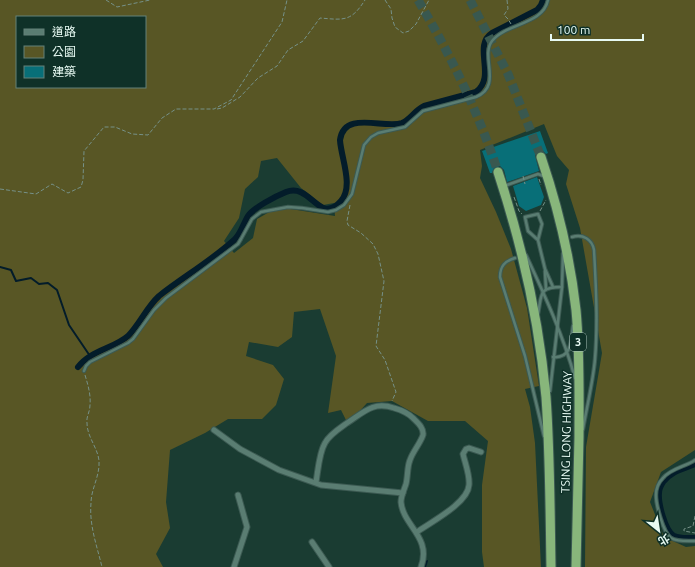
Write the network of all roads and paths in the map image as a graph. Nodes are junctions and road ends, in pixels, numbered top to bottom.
1 (106, 0) edge
2 (150, 0) edge
3 (287, 0) edge
4 (365, 0) edge
5 (385, 0) edge
6 (429, 0) edge
7 (507, 0) edge
8 (548, 0) edge
9 (508, 19) dead end
10 (214, 110) junction
11 (541, 157) tunnel mouth
12 (498, 172) tunnel mouth
13 (538, 174) junction
14 (523, 176) dead end
15 (548, 177) junction
16 (526, 184) dead end
17 (506, 186) junction
18 (542, 187) dead end
19 (0, 189) edge
20 (546, 199) dead end
21 (346, 202) junction
22 (538, 214) junction
23 (525, 217) junction
24 (562, 230) junction
25 (572, 236) dead end
26 (518, 238) junction
27 (538, 240) junction
28 (519, 257) junction
29 (545, 269) junction
30 (553, 287) junction
31 (562, 287) junction
32 (546, 289) junction
33 (543, 292) junction
34 (576, 310) junction
35 (536, 323) junction
36 (557, 324) junction
37 (567, 352) junction
38 (553, 357) junction
39 (84, 371) joint
40 (579, 392) junction
41 (391, 407) junction
42 (547, 415) junction
43 (214, 430) dead end
44 (482, 452) dead end
45 (578, 454) junction
46 (549, 456) junction
47 (695, 460) edge
48 (316, 482) junction
49 (403, 493) junction
50 (238, 495) dead end
51 (695, 516) edge
52 (417, 532) junction
53 (695, 533) edge
54 (695, 541) edge
55 (312, 542) dead end
56 (102, 567) edge
57 (234, 567) edge
58 (329, 567) edge
59 (421, 567) edge
60 (551, 567) edge
61 (576, 567) edge

1 - 2 path
3 - 10 path
4 - 10 path
5 - 6 path
7 - 9 path
8 - 21 lane
10 - 19 path
11 - 15 highway, TSING LONG HIGHWAY / 3
12 - 17 highway
13 - 15 lane
13 - 17 lane
13 - 18 path
14 - 16 path, bridge
15 - 24 highway, TSING LONG HIGHWAY / 3
17 - 23 path
17 - 26 highway
20 - 22 path
21 - 39 lane
21 - 41 path
22 - 23 lane
22 - 27 lane
23 - 27 lane
24 - 31 lane
24 - 34 highway, TSING LONG HIGHWAY / 3
25 - 45 lane
26 - 28 highway
26 - 33 lane
27 - 29 lane
28 - 35 highway, TSING LONG HIGHWAY
28 - 46 lane
29 - 30 lane
29 - 32 lane
30 - 31 lane
30 - 32 lane
31 - 36 lane
32 - 33 lane
33 - 35 lane
33 - 36 lane
34 - 37 lane
34 - 40 highway, TSING LONG HIGHWAY / 3
35 - 42 highway, TSING LONG HIGHWAY
36 - 37 lane
36 - 38 lane
37 - 38 lane
37 - 40 lane
38 - 42 lane
39 - 56 path
40 - 45 highway, TSING LONG HIGHWAY / 3
41 - 48 street
41 - 49 street
42 - 46 highway, TSING LONG HIGHWAY
43 - 48 street
44 - 52 street
45 - 61 highway, TSING LONG HIGHWAY / 3
46 - 60 highway, TSING LONG HIGHWAY
47 - 54 lane
48 - 49 street
49 - 52 street
50 - 57 street
51 - 53 path
52 - 59 street
55 - 58 street

